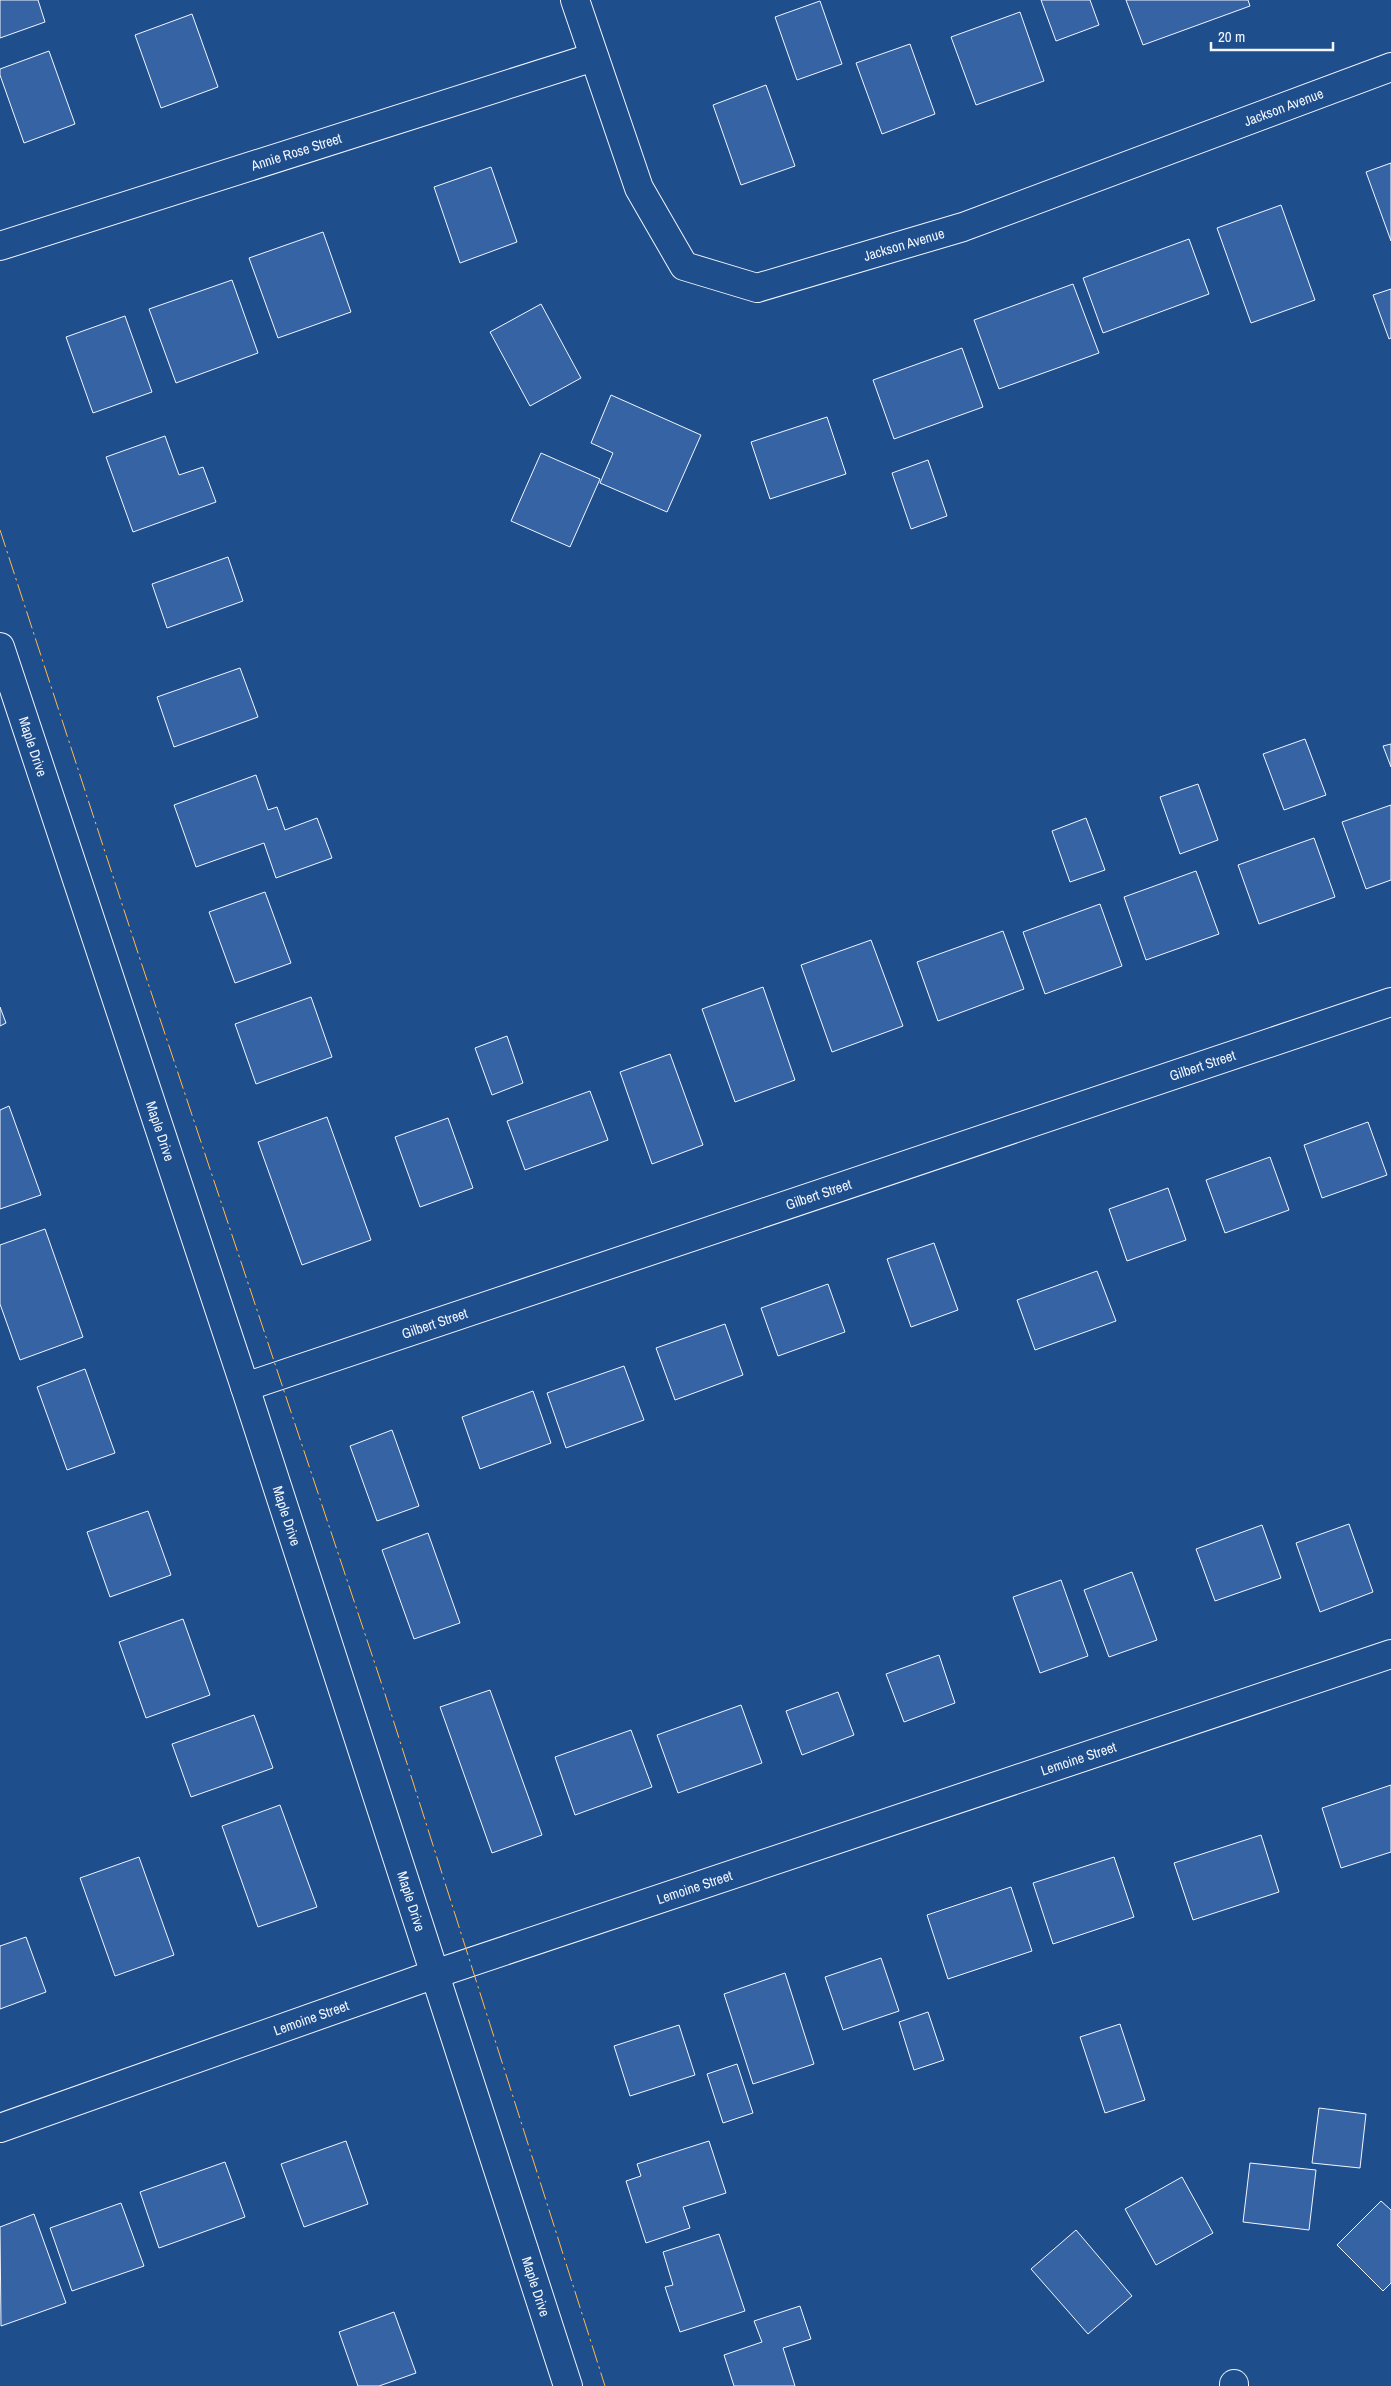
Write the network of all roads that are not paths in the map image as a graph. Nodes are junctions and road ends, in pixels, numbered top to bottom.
1 (575, 0) edge
2 (594, 57) junction
3 (1391, 67) edge
4 (0, 246) edge
5 (0, 646) edge
6 (1391, 1002) edge
7 (245, 1386) junction
8 (1391, 1654) edge
9 (435, 1974) junction
10 (0, 2128) edge
11 (568, 2386) edge

1 - 2 street, Jackson Avenue
2 - 3 street, Jackson Avenue
2 - 4 street, Annie Rose Street
5 - 7 street, Maple Drive
6 - 7 street, Gilbert Street
7 - 9 street, Maple Drive
8 - 9 street, Lemoine Street
9 - 10 street, Lemoine Street
9 - 11 street, Maple Drive

